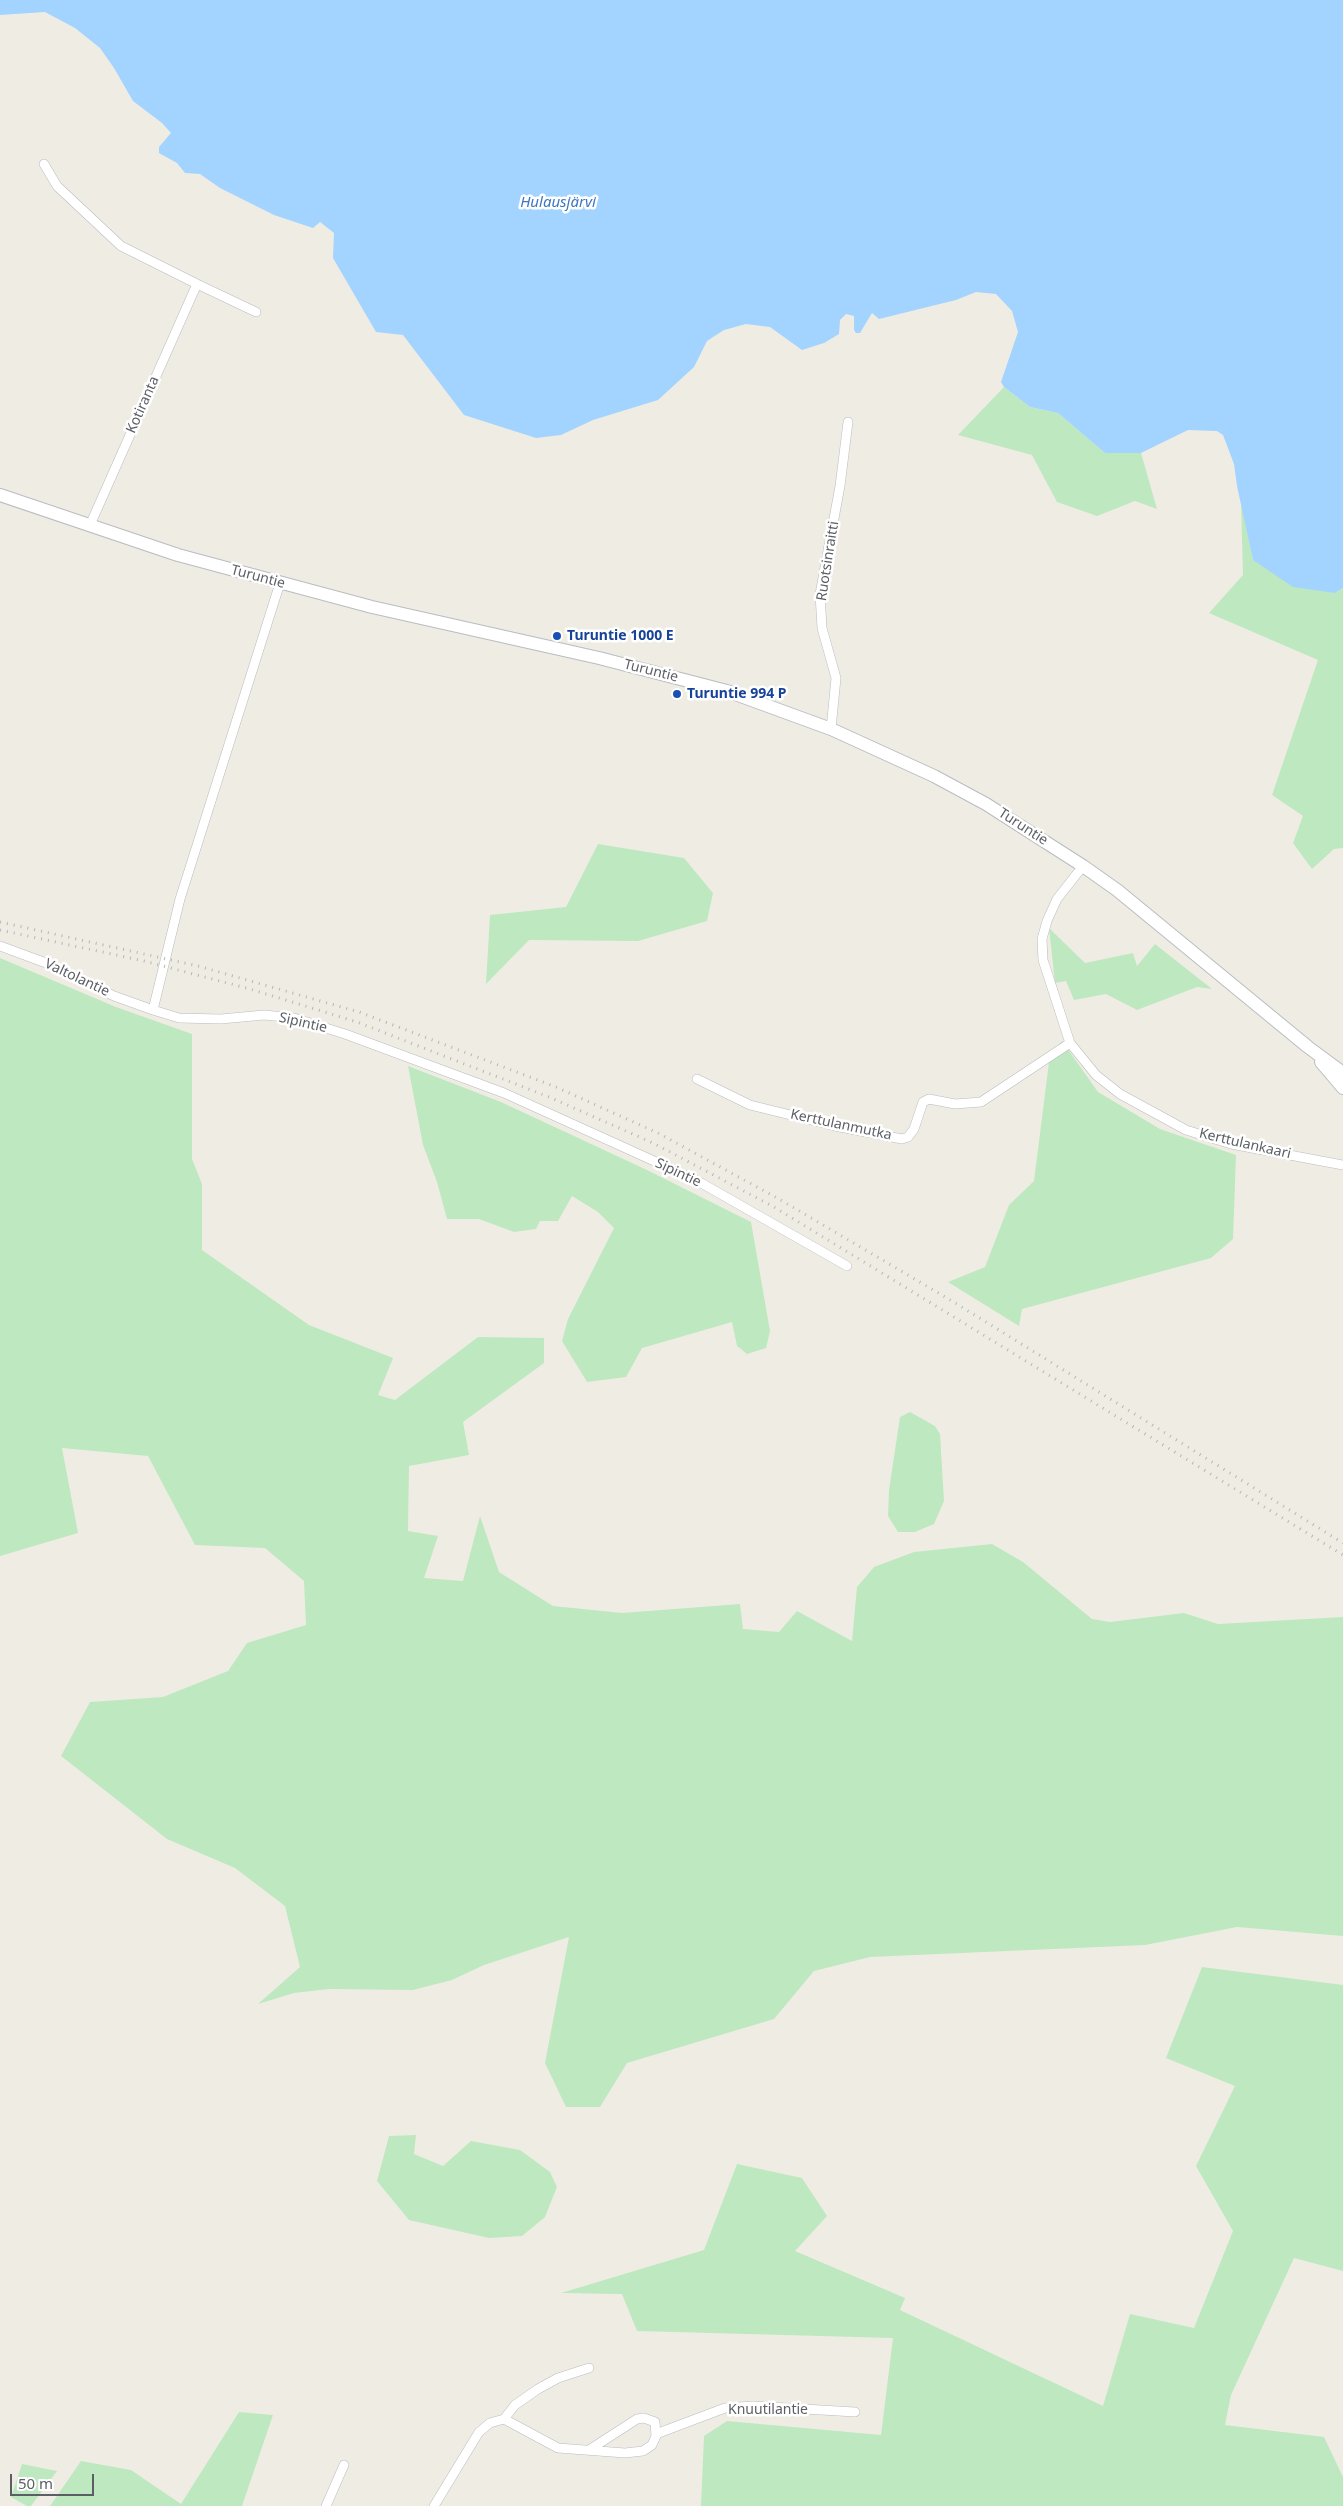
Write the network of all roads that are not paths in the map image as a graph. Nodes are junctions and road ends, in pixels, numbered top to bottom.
1 (44, 164) dead end
2 (197, 284) junction
3 (256, 312) dead end
4 (848, 422) dead end
5 (0, 495) edge
6 (90, 525) junction
7 (280, 583) junction
8 (831, 729) junction
9 (1083, 866) junction
10 (0, 946) edge
11 (153, 1010) junction
12 (1070, 1043) junction
13 (1308, 1047) junction
14 (1343, 1073) edge
15 (697, 1080) dead end
16 (1343, 1088) edge
17 (1343, 1165) edge
18 (847, 1266) dead end
19 (588, 2368) dead end
20 (855, 2412) dead end
21 (504, 2419) junction
22 (656, 2434) junction
23 (588, 2450) junction
24 (344, 2465) dead end
25 (326, 2506) edge
26 (434, 2506) edge

1 - 2 street
2 - 3 street
2 - 6 street, Kotiranta
4 - 8 street, Ruotsinraitti
5 - 6 main road, Turuntie
6 - 7 main road, Turuntie
7 - 8 main road, Turuntie
7 - 11 street
8 - 9 main road, Turuntie
9 - 12 street, Kerttulankaari
9 - 13 main road, Turuntie
10 - 11 street, Valtolantie
11 - 18 street, Sipintie
12 - 15 street, Kerttulanmutka
12 - 17 street, Kerttulankaari
13 - 14 main road, Turuntie
13 - 16 main road, Turuntie
19 - 21 street
20 - 22 street, Knuutilantie
21 - 23 street, Knuutilantie
21 - 26 street
22 - 23 street, Knuutilantie
22 - 23 street
24 - 25 street

